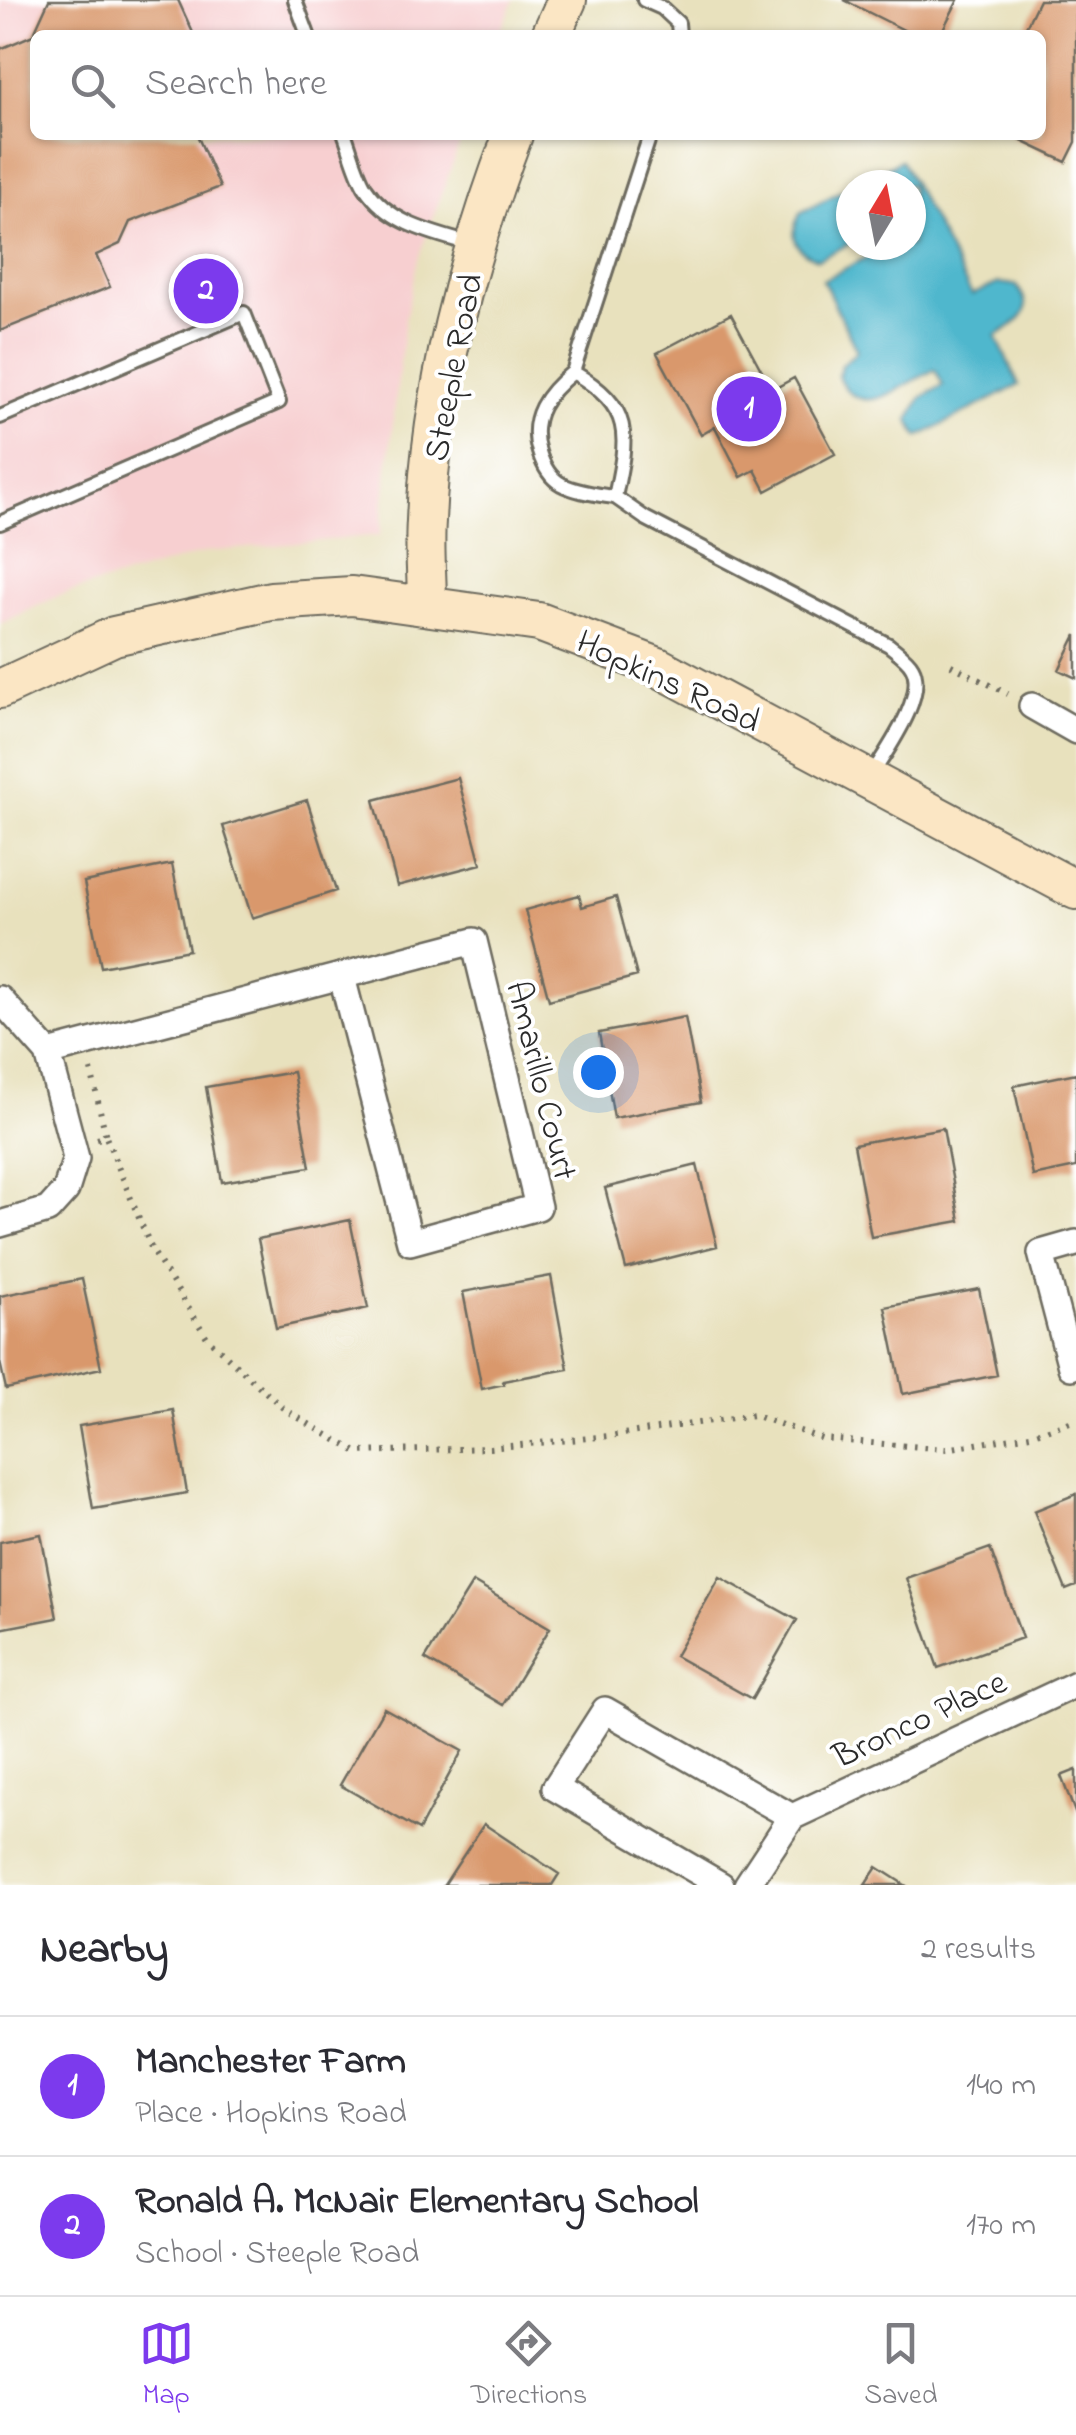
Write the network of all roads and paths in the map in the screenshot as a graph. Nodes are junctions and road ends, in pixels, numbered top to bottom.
1 (295, 0) edge
2 (567, 0) edge
3 (644, 0) edge
4 (306, 30) edge
5 (553, 30) edge
6 (679, 30) edge
7 (347, 140) edge
8 (511, 140) edge
9 (648, 140) edge
10 (476, 246) junction
11 (574, 372) junction
12 (0, 417) edge
13 (615, 497) junction
14 (0, 523) edge
15 (428, 605) junction
16 (951, 666) dead end
17 (0, 689) edge
18 (1032, 706) joint
19 (1076, 731) edge
20 (870, 780) junction
21 (1076, 890) edge
22 (342, 977) junction
23 (0, 999) edge
24 (85, 1044) junction
25 (48, 1053) junction
26 (106, 1137) junction
27 (73, 1145) junction
28 (0, 1224) edge
29 (1076, 1244) edge
30 (1076, 1365) edge
31 (1076, 1420) edge
32 (1076, 1684) edge
33 (792, 1817) junction
34 (721, 1885) edge
35 (748, 1885) edge

1 - 4 lane
2 - 5 street
3 - 6 lane
7 - 10 lane
8 - 10 street, Steeple Road
9 - 11 lane
10 - 15 street, Steeple Road
11 - 13 lane
11 - 13 lane
12 - 14 lane
13 - 20 lane
15 - 17 street, Hopkins Road
15 - 20 street, Hopkins Road
16 - 18 path
18 - 19 street
20 - 21 street, Hopkins Road
22 - 22 street, Amarillo Court
22 - 24 street, Amarillo Court
23 - 25 street
24 - 25 street, Amarillo Court
24 - 26 path
25 - 27 street
26 - 27 path
26 - 31 path
27 - 28 street
29 - 30 street
32 - 33 street, Bronco Place
33 - 34 street
33 - 35 street

